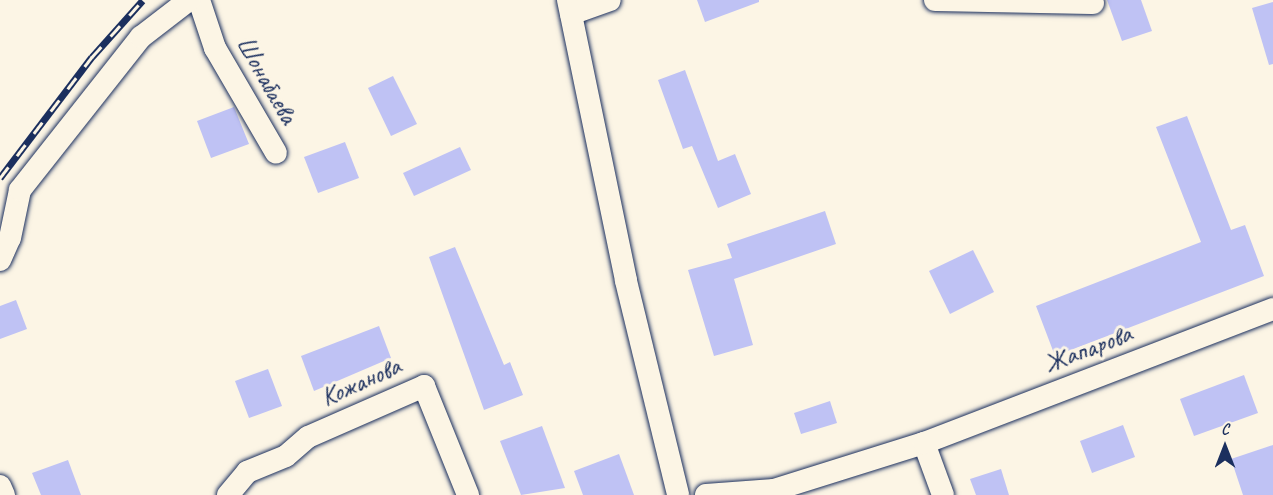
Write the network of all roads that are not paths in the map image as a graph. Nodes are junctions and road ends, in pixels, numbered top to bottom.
1 (189, 0) edge
2 (200, 0) edge
3 (610, 0) edge
4 (934, 0) edge
5 (1094, 3) dead end
6 (569, 7) edge
7 (276, 153) dead end
8 (0, 260) edge
9 (1273, 309) edge
10 (924, 443) junction
11 (0, 486) edge
12 (4, 495) edge
13 (228, 495) edge
14 (468, 495) edge
15 (678, 495) edge
16 (706, 495) edge
17 (943, 495) edge

1 - 8 street
2 - 7 street, Шонабаева
3 - 6 street
4 - 5 street
6 - 15 street
9 - 10 street, Жапарова
10 - 16 street, Жапарова
10 - 17 street
11 - 12 street
13 - 14 street, Кожанова

